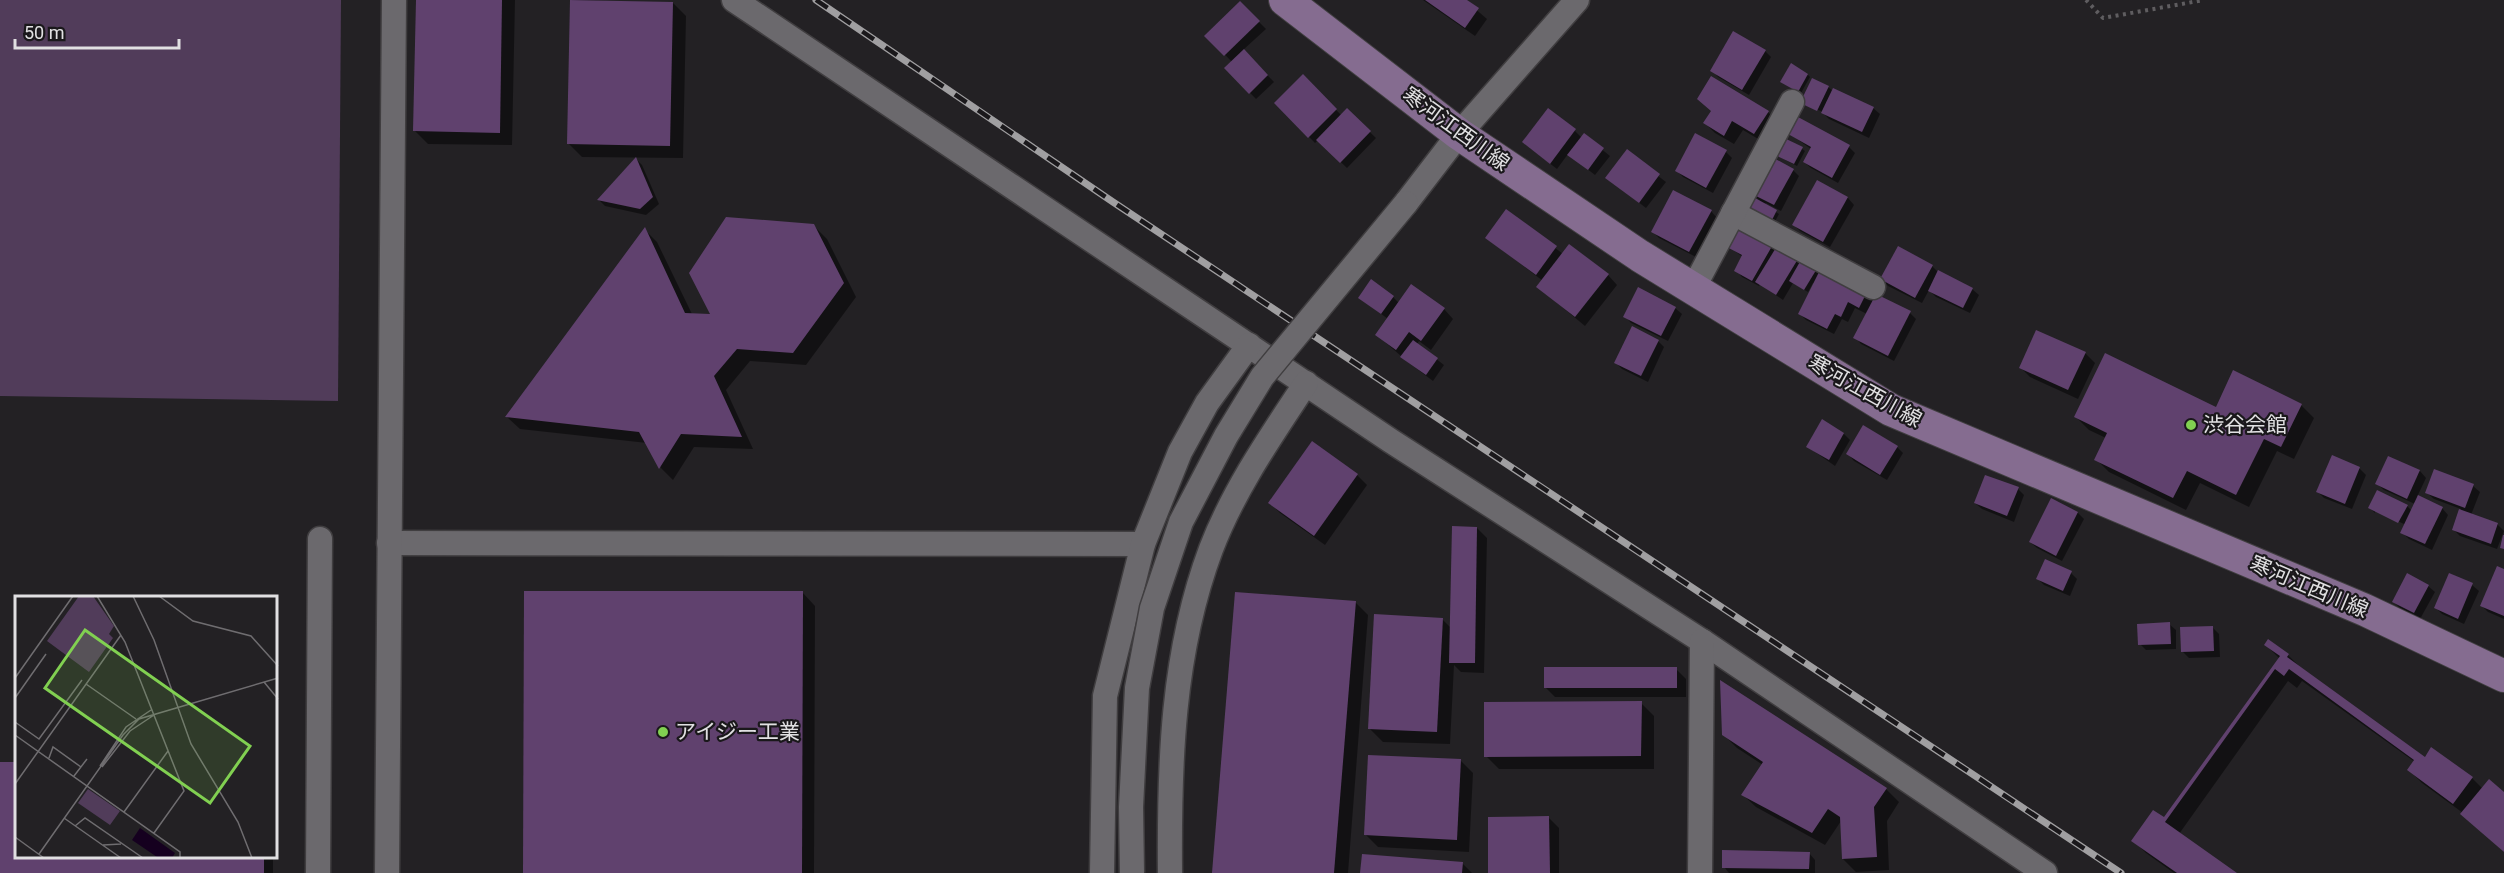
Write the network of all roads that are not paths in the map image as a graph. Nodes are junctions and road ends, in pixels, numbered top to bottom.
1 (394, 0) edge
2 (734, 0) edge
3 (1285, 0) edge
4 (1577, 0) edge
5 (1792, 102) dead end
6 (1459, 134) junction
7 (1733, 213) junction
8 (1873, 287) dead end
9 (1693, 289) junction
10 (1249, 345) junction
11 (1306, 383) junction
12 (320, 539) dead end
13 (389, 543) junction
14 (1143, 544) junction
15 (1702, 641) junction
16 (2504, 676) edge
17 (318, 873) edge
18 (387, 873) edge
19 (1102, 873) edge
20 (1132, 873) edge
21 (1170, 873) edge
22 (1700, 873) edge
23 (2045, 873) edge

1 - 13 street
2 - 10 street
3 - 6 main road, 寒河江西川線
4 - 6 street
5 - 7 street
6 - 9 main road, 寒河江西川線
6 - 20 street, bridge
7 - 8 street
7 - 9 street
9 - 16 main road, 寒河江西川線
10 - 11 street
10 - 14 street
11 - 15 street
11 - 21 street
12 - 17 street
13 - 14 street
13 - 18 street
14 - 19 street
15 - 22 street
15 - 23 street

